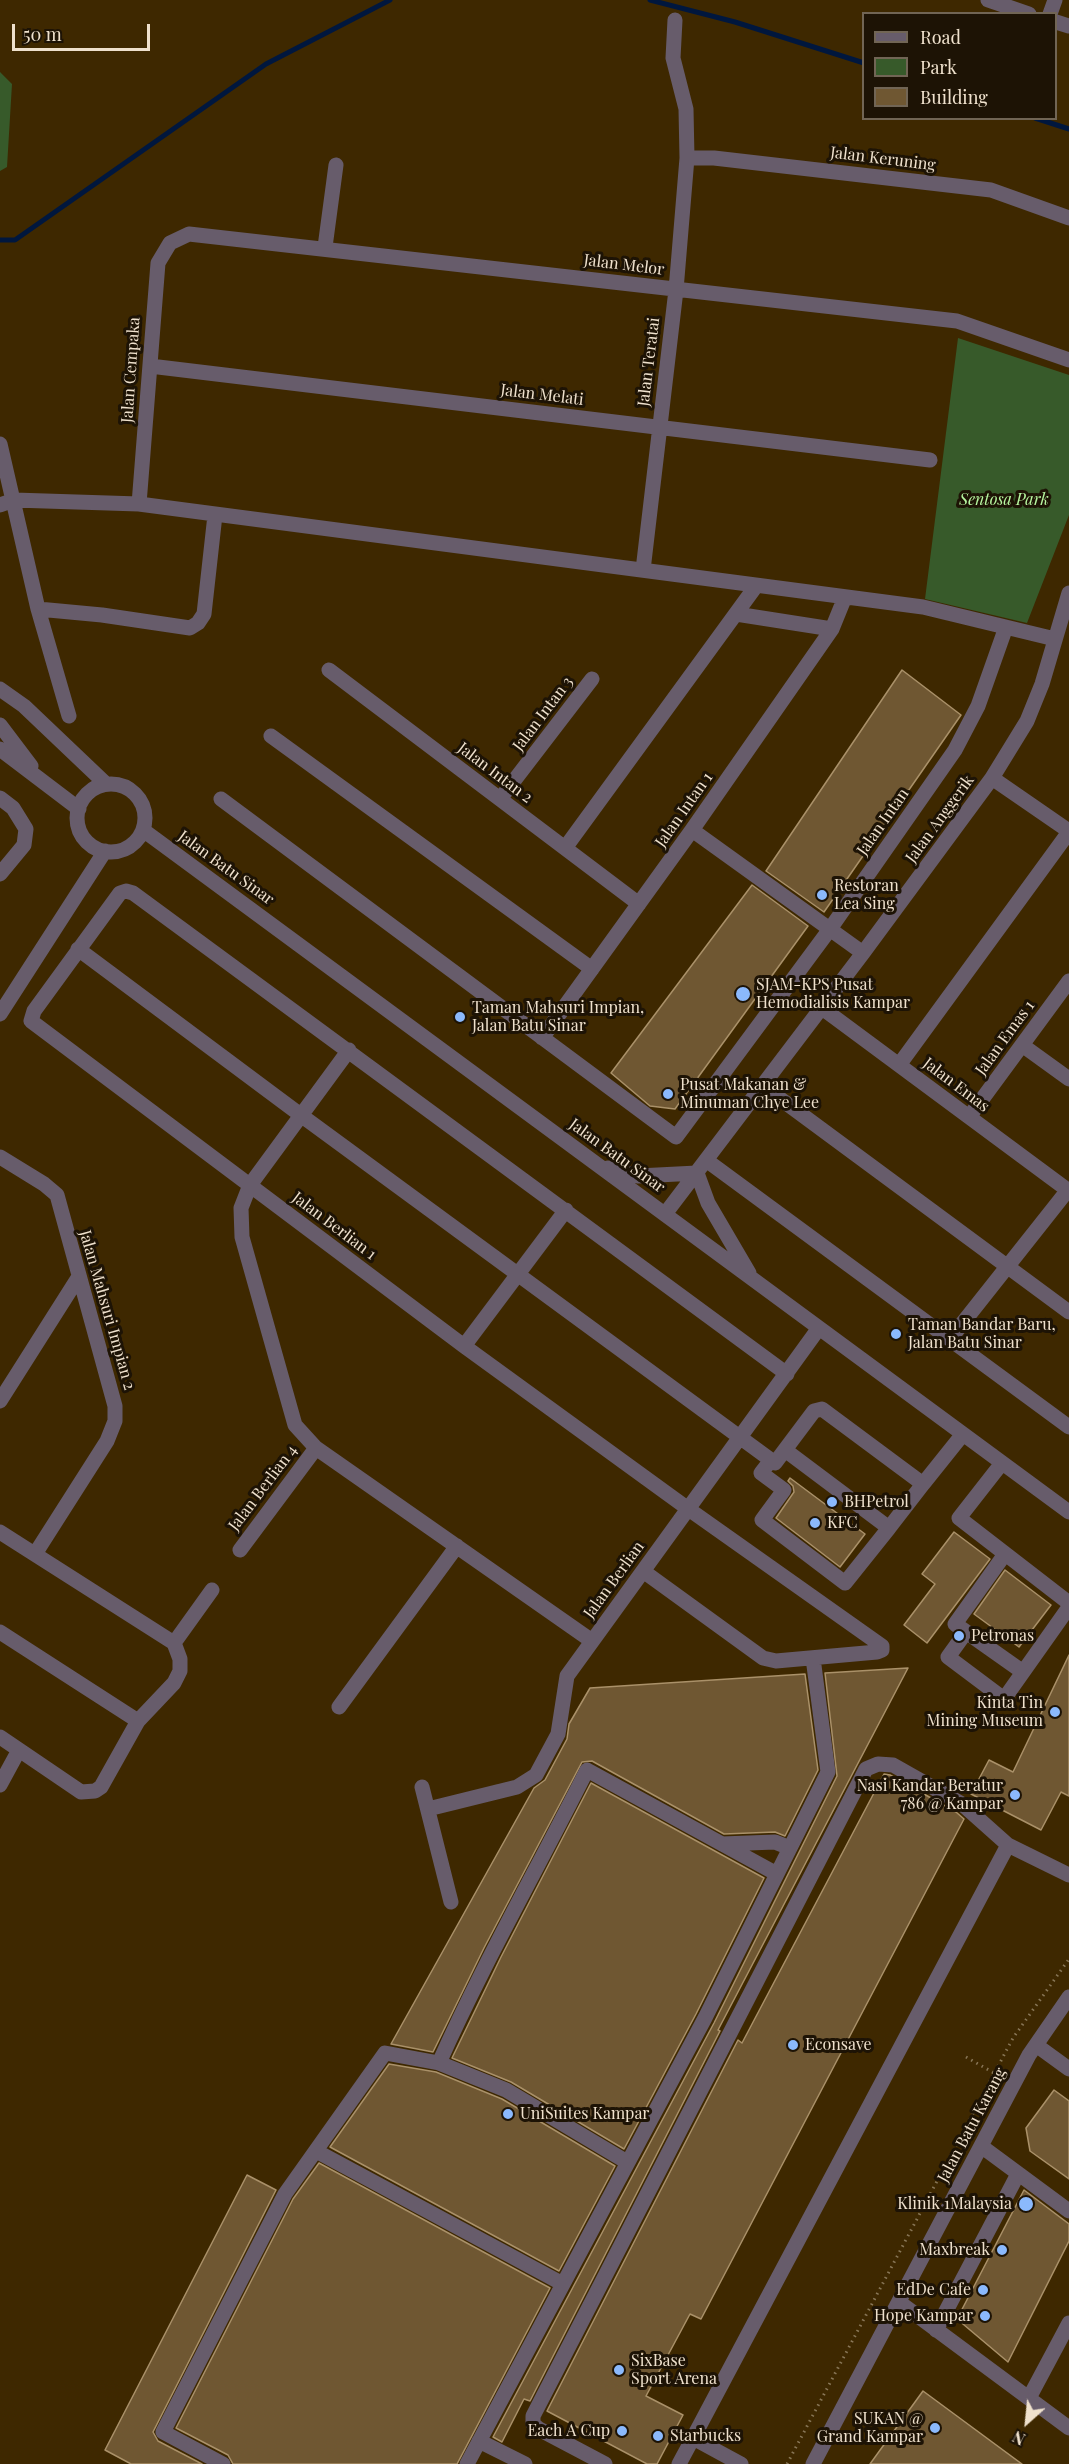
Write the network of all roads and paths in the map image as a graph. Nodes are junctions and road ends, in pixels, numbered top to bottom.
1 (988, 0) edge
2 (1023, 12) edge
3 (675, 20) dead end
4 (687, 158) junction
5 (336, 165) dead end
6 (1069, 218) edge
7 (170, 243) joint
8 (325, 248) junction
9 (676, 290) junction
10 (1069, 360) edge
11 (150, 366) junction
12 (659, 427) junction
13 (0, 444) edge
14 (930, 460) dead end
15 (7, 502) edge
16 (139, 504) junction
17 (215, 515) junction
18 (643, 570) junction
19 (756, 586) junction
20 (1069, 595) edge
21 (845, 597) junction
22 (38, 609) junction
23 (736, 614) junction
24 (1006, 627) junction
25 (832, 629) junction
26 (1055, 639) junction
27 (329, 670) dead end
28 (592, 679) dead end
29 (0, 689) edge
30 (69, 716) dead end
31 (0, 725) edge
32 (271, 735) dead end
33 (0, 749) edge
34 (992, 778) junction
35 (41, 781) junction
36 (106, 784) junction
37 (0, 798) edge
38 (221, 799) dead end
39 (500, 799) junction
40 (78, 809) junction
41 (143, 830) junction
42 (693, 830) junction
43 (1069, 831) edge
44 (565, 848) junction
45 (105, 851) junction
46 (0, 874) edge
47 (639, 904) junction
48 (830, 929) junction
49 (78, 949) junction
50 (863, 953) junction
51 (592, 969) junction
52 (1069, 981) edge
53 (822, 1008) junction
54 (0, 1014) edge
55 (542, 1038) junction
56 (1022, 1046) junction
57 (349, 1050) junction
58 (899, 1065) junction
59 (1069, 1079) edge
60 (763, 1086) junction
61 (302, 1116) junction
62 (969, 1117) junction
63 (0, 1156) edge
64 (706, 1160) junction
65 (599, 1165) junction
66 (697, 1173) junction
67 (250, 1185) junction
68 (1068, 1190) edge
69 (566, 1210) junction
70 (665, 1214) junction
71 (1007, 1266) junction
72 (518, 1273) junction
73 (78, 1278) junction
74 (753, 1279) junction
75 (1069, 1312) edge
76 (819, 1328) junction
77 (950, 1339) junction
78 (464, 1346) junction
79 (787, 1374) junction
80 (0, 1401) edge
81 (1069, 1427) edge
82 (963, 1434) junction
83 (740, 1438) junction
84 (316, 1448) junction
85 (785, 1450) junction
86 (771, 1460) junction
87 (1002, 1463) junction
88 (923, 1484) junction
89 (687, 1508) junction
90 (1069, 1512) edge
91 (889, 1528) junction
92 (0, 1532) edge
93 (457, 1546) junction
94 (240, 1550) dead end
95 (35, 1554) junction
96 (1005, 1554) junction
97 (643, 1571) junction
98 (212, 1590) dead end
99 (1069, 1605) edge
100 (0, 1632) edge
101 (966, 1632) junction
102 (592, 1641) junction
103 (174, 1643) junction
104 (813, 1658) junction
105 (1023, 1672) junction
106 (339, 1707) dead end
107 (138, 1721) junction
108 (0, 1737) edge
109 (19, 1750) junction
110 (0, 1785) edge
111 (422, 1787) dead end
112 (428, 1809) junction
113 (722, 1844) junction
114 (1008, 1845) junction
115 (790, 1848) junction
116 (777, 1874) junction
117 (1069, 1875) edge
118 (451, 1902) dead end
119 (1069, 1959) edge
120 (1069, 1997) edge
121 (1036, 2045) junction
122 (966, 2057) dead end
123 (439, 2064) junction
124 (1069, 2069) edge
125 (994, 2073) junction
126 (981, 2146) junction
127 (316, 2151) junction
128 (627, 2162) junction
129 (1018, 2174) junction
130 (1069, 2211) edge
131 (563, 2284) junction
132 (899, 2301) junction
133 (1069, 2323) edge
134 (936, 2330) junction
135 (1029, 2398) junction
136 (1069, 2428) edge
137 (693, 2438) junction
138 (479, 2441) junction
139 (223, 2464) edge
140 (467, 2464) edge
141 (525, 2464) edge
142 (604, 2464) edge
143 (680, 2464) edge
144 (741, 2464) edge
145 (787, 2464) edge
146 (813, 2464) edge

1 - 2 street
3 - 4 street, Jalan Teratai
4 - 6 street, Jalan Keruning
4 - 9 street, Jalan Teratai
5 - 8 street
7 - 8 street, Jalan Melor
7 - 11 street, Jalan Cempaka
8 - 9 street, Jalan Melor
9 - 10 street, Jalan Melor
9 - 12 street, Jalan Teratai
11 - 12 street, Jalan Melati
11 - 16 street, Jalan Cempaka
12 - 14 street, Jalan Melati
12 - 18 street, Jalan Teratai
13 - 15 street
15 - 16 street
15 - 22 street
16 - 17 street
17 - 18 street
17 - 22 street
18 - 19 street
19 - 21 street
19 - 23 street
20 - 26 street, Jalan Anggerik
21 - 24 street
21 - 25 street, Jalan Intan 1
22 - 30 street
23 - 25 street
23 - 44 street
24 - 26 street
24 - 48 street, Jalan Intan
25 - 42 street, Jalan Intan 1
26 - 34 street, Jalan Anggerik
27 - 39 street, Jalan Intan 2
28 - 39 street, Jalan Intan 3
29 - 36 street
31 - 35 street
32 - 51 street
33 - 35 street
34 - 43 street
34 - 50 street, Jalan Anggerik
35 - 40 street
36 - 40 street
36 - 41 street
37 - 46 street
38 - 55 street
39 - 44 street, Jalan Intan 2
40 - 45 street
41 - 45 street
41 - 65 street, Jalan Batu Sinar
42 - 47 street, Jalan Intan 1
42 - 48 street
43 - 58 street
44 - 47 street, Jalan Intan 2
45 - 54 street
47 - 51 street, Jalan Intan 1
48 - 50 street
48 - 55 street, Jalan Intan
49 - 57 street
49 - 61 street
49 - 67 street, Jalan Berlian 1
50 - 53 street, Jalan Anggerik
51 - 55 street, Jalan Intan 1
52 - 56 street, Jalan Emas 1
53 - 58 street, Jalan Emas
53 - 60 street, Jalan Anggerik
56 - 59 street
56 - 62 street, Jalan Emas 1
57 - 61 street
57 - 69 street
58 - 62 street, Jalan Emas
60 - 64 street, Jalan Anggerik
60 - 71 street
61 - 67 street
61 - 72 street
62 - 68 street, Jalan Emas
63 - 73 street, Jalan Mahsuri Impian 2
64 - 66 street, Jalan Anggerik
64 - 77 street
65 - 66 street
65 - 70 street, Jalan Batu Sinar
66 - 70 street, Jalan Anggerik
66 - 74 street
67 - 78 street, Jalan Berlian 1
67 - 84 street
68 - 71 street
69 - 72 street
69 - 79 street
70 - 74 street, Jalan Batu Sinar
71 - 75 street
71 - 77 street
72 - 78 street
72 - 83 street
73 - 80 street
73 - 95 street, Jalan Mahsuri Impian 2
74 - 76 street, Jalan Batu Sinar
76 - 79 street, Jalan Berlian
76 - 82 street, Jalan Batu Sinar
77 - 81 street
78 - 89 street, Jalan Berlian 1
79 - 83 street, Jalan Berlian
82 - 87 street, Jalan Batu Sinar
82 - 88 street
83 - 86 street
83 - 89 street, Jalan Berlian
84 - 93 street
84 - 94 street, Jalan Berlian 4
85 - 86 street
85 - 88 street
85 - 91 street
86 - 91 street
87 - 90 street, Jalan Batu Sinar
87 - 96 street
88 - 91 street
89 - 97 street, Jalan Berlian
89 - 104 street, Jalan Berlian 1
92 - 95 street
93 - 102 street
93 - 106 street
95 - 103 street
96 - 99 street
96 - 101 street
97 - 102 street, Jalan Berlian
97 - 104 street
98 - 103 street
99 - 105 street
100 - 107 street
101 - 105 street
101 - 105 street
102 - 112 street, Jalan Berlian
103 - 107 street
104 - 115 street
107 - 109 street
108 - 109 street
109 - 110 street
111 - 112 street
112 - 118 street
113 - 115 street
113 - 116 street
113 - 123 street
114 - 117 street
114 - 137 street
114 - 142 street
115 - 116 street
116 - 128 street
119 - 125 path
120 - 121 street, Jalan Batu Karang
121 - 124 street
121 - 126 street, Jalan Batu Karang
122 - 125 path
123 - 127 street
123 - 128 street
125 - 145 path
126 - 129 street
126 - 132 street, Jalan Batu Karang
127 - 131 street
127 - 139 street
128 - 131 street
129 - 130 street
129 - 134 street
131 - 138 street
132 - 134 street
132 - 146 street, Jalan Batu Karang
133 - 135 street
134 - 135 street
135 - 136 street
137 - 143 street
137 - 144 street
138 - 140 street
138 - 141 street

